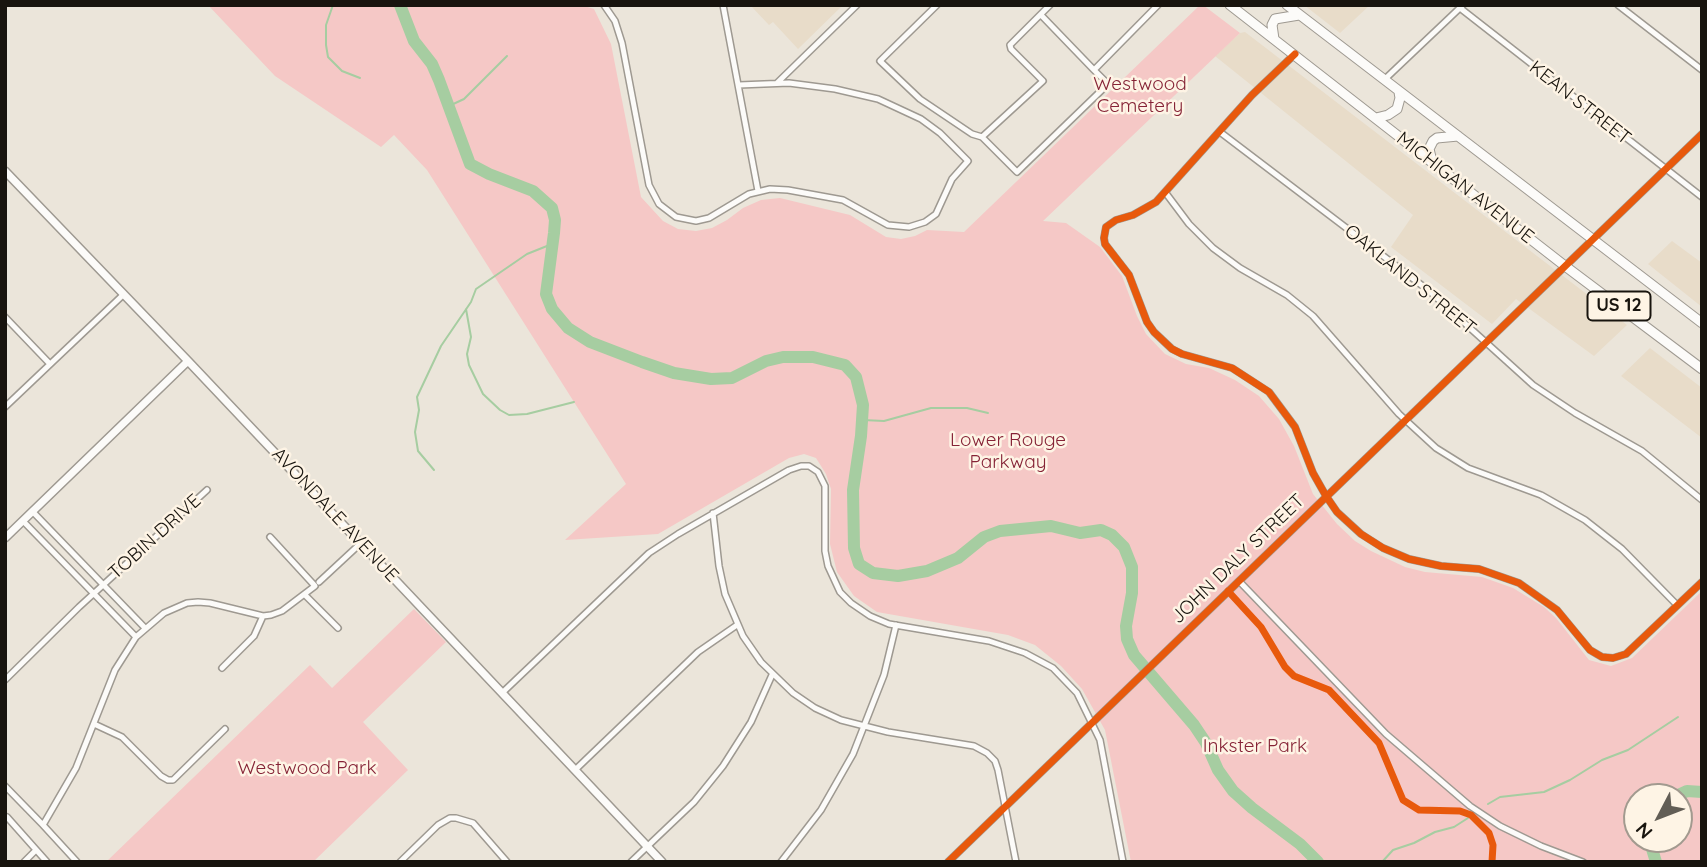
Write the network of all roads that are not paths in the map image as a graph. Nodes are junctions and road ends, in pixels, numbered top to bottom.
1 (604, 5) edge
2 (723, 5) edge
3 (857, 5) edge
4 (937, 5) edge
5 (1050, 5) edge
6 (1158, 5) edge
7 (1231, 5) edge
8 (1287, 5) edge
9 (1618, 5) edge
10 (1461, 7) edge
11 (1041, 15) junction
12 (1299, 15) junction
13 (1274, 39) junction
14 (1295, 54) junction
15 (1094, 70) junction
16 (1702, 70) edge
17 (1384, 80) junction
18 (777, 83) junction
19 (738, 85) junction
20 (1399, 92) junction
21 (1377, 118) junction
22 (1220, 132) junction
23 (1702, 134) edge
24 (982, 136) junction
25 (1458, 136) junction
26 (1433, 163) junction
27 (1664, 170) junction
28 (5, 171) edge
29 (758, 191) junction
30 (1165, 192) junction
31 (1702, 197) edge
32 (1593, 238) junction
33 (1565, 266) junction
34 (124, 294) junction
35 (5, 317) edge
36 (1702, 323) edge
37 (1487, 342) junction
38 (188, 361) junction
39 (50, 364) junction
40 (1702, 369) edge
41 (5, 407) edge
42 (1406, 420) junction
43 (207, 490) dead end
44 (1326, 496) junction
45 (1702, 500) edge
46 (33, 512) junction
47 (713, 513) junction
48 (23, 521) junction
49 (270, 537) dead end
50 (5, 538) edge
51 (361, 543) junction
52 (1239, 581) junction
53 (320, 582) dead end
54 (1702, 582) edge
55 (103, 585) junction
56 (94, 593) junction
57 (305, 595) junction
58 (1677, 606) junction
59 (263, 616) junction
60 (737, 625) junction
61 (896, 625) junction
62 (145, 628) junction
63 (338, 628) dead end
64 (136, 637) junction
65 (222, 668) dead end
66 (772, 675) junction
67 (5, 680) edge
68 (502, 693) junction
69 (1092, 721) junction
70 (94, 724) junction
71 (864, 727) junction
72 (225, 729) dead end
73 (575, 770) junction
74 (5, 786) edge
75 (1005, 806) junction
76 (7, 817) edge
77 (43, 825) junction
78 (647, 846) junction
79 (36, 850) junction
80 (24, 862) edge
81 (47, 862) edge
82 (77, 862) edge
83 (400, 862) edge
84 (507, 862) edge
85 (631, 862) edge
86 (662, 862) edge
87 (781, 862) edge
88 (948, 862) edge
89 (1016, 862) edge
90 (1123, 862) edge
91 (1583, 862) edge

1 - 29 street
2 - 19 street
3 - 18 street
4 - 24 street
5 - 11 street
6 - 15 street
7 - 13 main road, MICHIGAN AVENUE / US 12
8 - 12 main road, MICHIGAN AVENUE / US 12
9 - 16 street
10 - 17 street
10 - 27 street, KEAN STREET
11 - 15 street
11 - 24 street
12 - 13 main road
12 - 17 main road, MICHIGAN AVENUE / US 12
13 - 14 main road, MICHIGAN AVENUE / US 12
14 - 21 main road, MICHIGAN AVENUE / US 12
14 - 22 street
15 - 24 street
17 - 20 main road, MICHIGAN AVENUE / US 12
18 - 19 street
18 - 29 street
19 - 29 street
20 - 21 main road
20 - 25 main road, MICHIGAN AVENUE / US 12
21 - 26 main road, MICHIGAN AVENUE / US 12
22 - 30 street
22 - 37 street, OAKLAND STREET
23 - 27 street, JOHN DALY STREET
25 - 26 main road
25 - 32 main road, MICHIGAN AVENUE / US 12
26 - 33 main road, MICHIGAN AVENUE / US 12
27 - 31 street, KEAN STREET
27 - 32 street, JOHN DALY STREET
28 - 34 street, AVONDALE AVENUE
30 - 42 street
30 - 44 street
32 - 33 street, JOHN DALY STREET
32 - 36 main road, MICHIGAN AVENUE / US 12
33 - 37 street, JOHN DALY STREET
33 - 40 main road, MICHIGAN AVENUE / US 12
34 - 38 street, AVONDALE AVENUE
34 - 39 street
35 - 39 street
37 - 42 street, JOHN DALY STREET
37 - 45 street, OAKLAND STREET
38 - 46 street
38 - 51 street, AVONDALE AVENUE
39 - 41 street
42 - 44 street, JOHN DALY STREET
42 - 58 street
43 - 55 street, TOBIN DRIVE
44 - 52 street, JOHN DALY STREET
44 - 58 street
46 - 48 street
46 - 55 street, TOBIN DRIVE
47 - 60 street
47 - 61 street
47 - 68 street
48 - 50 street
48 - 56 street, TOBIN DRIVE
49 - 57 street
51 - 53 street
51 - 68 street, AVONDALE AVENUE
52 - 69 street, JOHN DALY STREET
52 - 91 street
54 - 58 street
55 - 56 street, TOBIN DRIVE
55 - 62 street, TOBIN DRIVE
56 - 64 street, TOBIN DRIVE
56 - 67 street, TOBIN DRIVE
57 - 59 street
57 - 63 street
59 - 62 street
59 - 65 street
60 - 66 street
60 - 73 street
61 - 69 street
61 - 71 street
62 - 64 street
64 - 70 street
66 - 71 street
66 - 78 street
68 - 73 street, AVONDALE AVENUE
69 - 75 street, JOHN DALY STREET
69 - 90 street
70 - 72 street
70 - 77 street
71 - 75 street
71 - 87 street
73 - 78 street, AVONDALE AVENUE
74 - 77 street
75 - 88 street, JOHN DALY STREET
75 - 89 street
76 - 79 street
77 - 82 street
78 - 85 street
78 - 86 street, AVONDALE AVENUE
79 - 80 street
79 - 81 street
83 - 84 street

